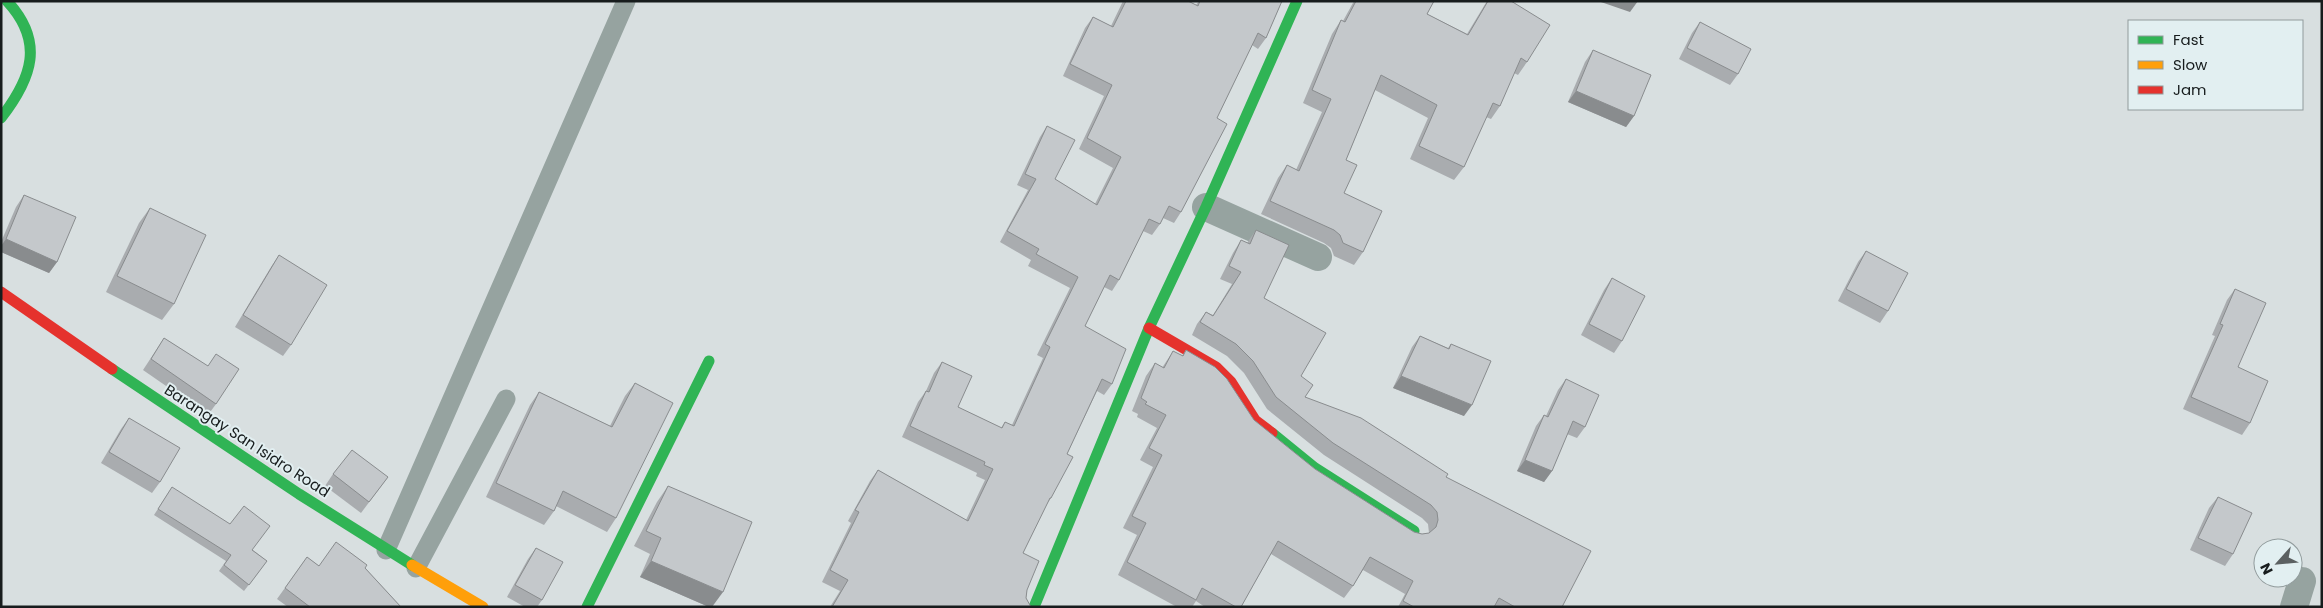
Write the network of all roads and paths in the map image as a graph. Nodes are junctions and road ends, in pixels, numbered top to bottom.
1 (7, 1) edge
2 (626, 1) edge
3 (1297, 1) edge
4 (1, 118) edge
5 (1206, 208) junction
6 (1318, 257) dead end
7 (1, 292) edge
8 (1149, 328) junction
9 (709, 361) dead end
10 (506, 399) dead end
11 (1414, 531) edge
12 (386, 550) junction
13 (416, 568) junction
14 (2300, 588) edge
15 (483, 607) edge
16 (587, 607) edge
17 (1034, 607) edge
18 (2294, 607) edge

1 - 4 street
2 - 12 lane
3 - 5 street
5 - 6 street
5 - 8 street
7 - 12 street, Barangay San Isidro Road
8 - 11 street
8 - 17 street
9 - 16 street
10 - 13 lane
12 - 13 street, Barangay San Isidro Road
13 - 15 street, Barangay San Isidro Road
14 - 18 street

